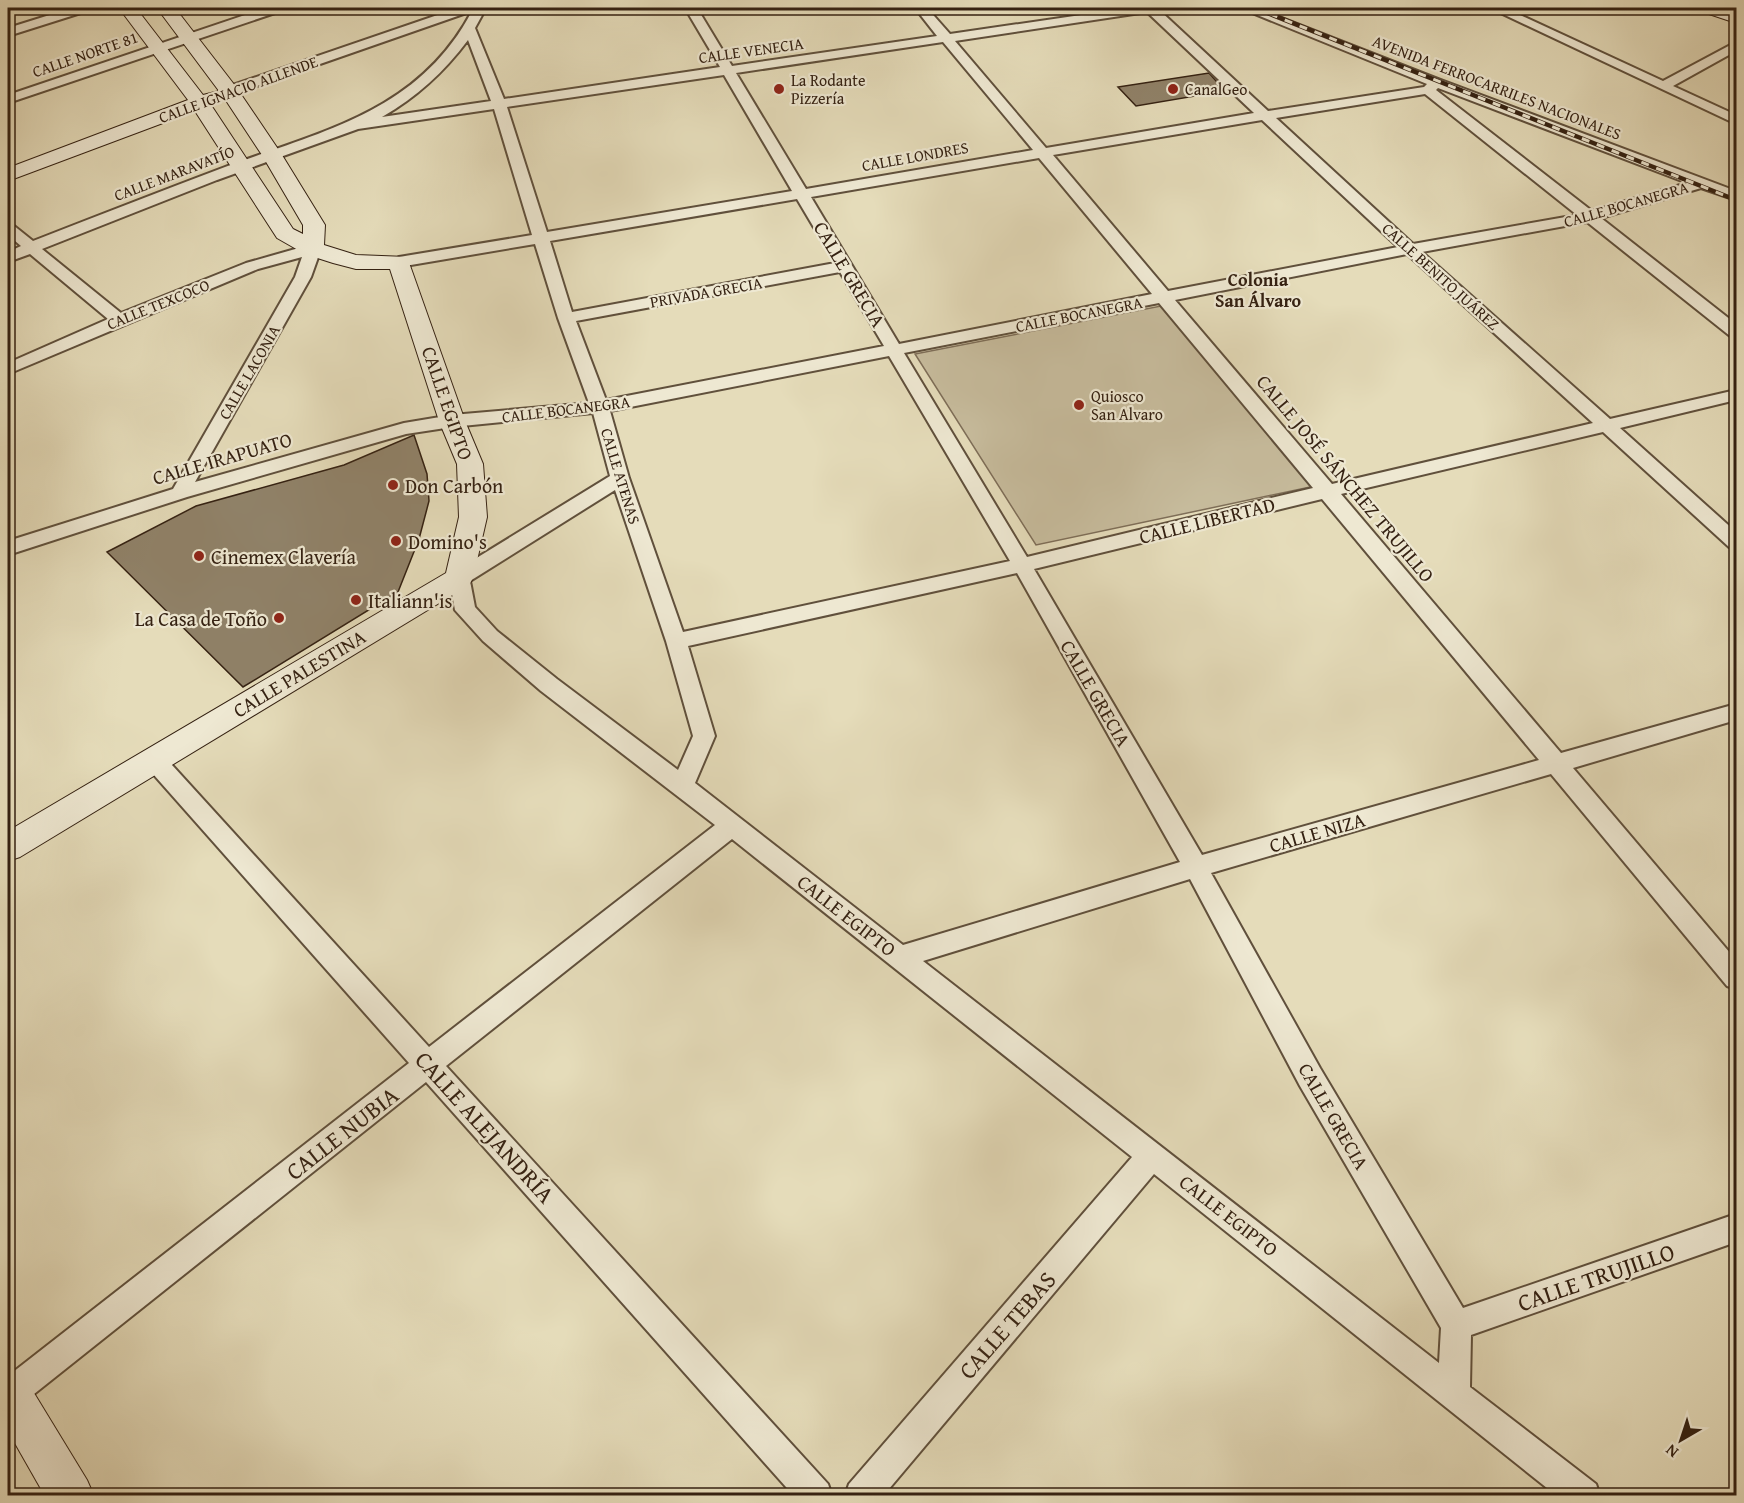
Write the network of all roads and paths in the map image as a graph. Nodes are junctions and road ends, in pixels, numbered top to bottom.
1 (83, 8) edge
2 (127, 8) edge
3 (166, 8) edge
4 (277, 8) edge
5 (469, 8) edge
6 (480, 8) edge
7 (691, 8) edge
8 (921, 8) edge
9 (1150, 8) edge
10 (1246, 8) edge
11 (1496, 8) edge
12 (1709, 8) edge
13 (1737, 18) edge
14 (470, 30) junction
15 (8, 32) edge
16 (189, 37) junction
17 (947, 38) junction
18 (1737, 46) edge
19 (158, 47) junction
20 (729, 69) junction
21 (1432, 86) junction
22 (1663, 86) junction
23 (229, 92) junction
24 (8, 99) edge
25 (199, 102) junction
26 (499, 104) junction
27 (1266, 115) junction
28 (1737, 120) edge
29 (355, 125) junction
30 (1044, 152) junction
31 (273, 155) junction
32 (240, 166) junction
33 (8, 176) edge
34 (1702, 183) junction
35 (802, 193) junction
36 (1737, 196) edge
37 (1589, 218) junction
38 (8, 228) edge
39 (542, 237) junction
40 (31, 248) junction
41 (313, 249) junction
42 (1410, 249) junction
43 (8, 257) edge
44 (399, 262) junction
45 (846, 266) junction
46 (1165, 297) junction
47 (566, 318) junction
48 (118, 320) junction
49 (1737, 332) edge
50 (895, 350) junction
51 (8, 369) edge
52 (1737, 395) edge
53 (600, 408) junction
54 (452, 421) junction
55 (1608, 425) junction
56 (620, 478) junction
57 (1328, 490) junction
58 (180, 493) junction
59 (1737, 542) edge
60 (8, 548) edge
61 (1022, 565) junction
62 (459, 578) junction
63 (676, 640) junction
64 (1737, 712) edge
65 (154, 760) junction
66 (1556, 762) junction
67 (682, 786) junction
68 (732, 825) junction
69 (8, 847) edge
70 (1196, 867) junction
71 (900, 957) junction
72 (1737, 978) edge
73 (428, 1064) junction
74 (1152, 1155) junction
75 (1737, 1228) edge
76 (1456, 1325) junction
77 (8, 1393) edge
78 (1454, 1393) junction
79 (70, 1496) edge
80 (816, 1496) edge
81 (861, 1496) edge
82 (1584, 1496) edge

1 - 15 street
2 - 19 street
3 - 16 street
4 - 16 street, CALLE NORTE 81
5 - 23 street, CALLE IGNACIO ALLENDE
6 - 14 street
7 - 20 street, CALLE GRECIA
8 - 17 street, CALLE JOSÉ SÁNCHEZ TRUJILLO
9 - 17 street, CALLE VENECIA
9 - 27 street, CALLE BENITO JUÁREZ
10 - 21 street, AVENIDA FERROCARRILES NACIONALES
11 - 22 street
12 - 13 street
14 - 26 street, CALLE ATENAS
14 - 29 street
16 - 19 street, CALLE NORTE 81
16 - 23 street
17 - 20 street, CALLE VENECIA
17 - 30 street, CALLE JOSÉ SÁNCHEZ TRUJILLO
18 - 22 street
19 - 24 street, CALLE NORTE 81
19 - 25 street
20 - 26 street, CALLE VENECIA
20 - 35 street, CALLE GRECIA
21 - 27 street, CALLE LONDRES
21 - 34 street, AVENIDA FERROCARRILES NACIONALES
21 - 37 street
22 - 28 street
23 - 25 street, CALLE IGNACIO ALLENDE
23 - 31 street
25 - 32 street
25 - 33 street, CALLE IGNACIO ALLENDE
26 - 29 street, CALLE VENECIA
26 - 39 street, CALLE ATENAS
27 - 30 street, CALLE LONDRES
27 - 42 street, CALLE BENITO JUÁREZ
29 - 31 street, CALLE MARAVATÍO
30 - 35 street, CALLE LONDRES
30 - 46 street, CALLE JOSÉ SÁNCHEZ TRUJILLO
31 - 32 street, CALLE MARAVATÍO
31 - 41 street
32 - 40 street, CALLE MARAVATÍO
32 - 41 street
34 - 36 street, AVENIDA FERROCARRILES NACIONALES
34 - 37 street, CALLE BOCANEGRA
35 - 39 street, CALLE LONDRES
35 - 45 street, CALLE GRECIA
37 - 42 street, CALLE BOCANEGRA
37 - 49 street
38 - 40 street
39 - 44 street, CALLE LONDRES
39 - 47 street, CALLE ATENAS
40 - 43 street, CALLE MARAVATÍO
40 - 48 street
41 - 44 street
41 - 48 street, CALLE TEXCOCO
41 - 58 street, CALLE LACONIA
42 - 46 street, CALLE BOCANEGRA
42 - 55 street, CALLE BENITO JUÁREZ
44 - 54 street, CALLE EGIPTO
45 - 47 street, PRIVADA GRECIA
45 - 50 street, CALLE GRECIA
46 - 50 street, CALLE BOCANEGRA
46 - 57 street, CALLE JOSÉ SÁNCHEZ TRUJILLO
47 - 53 street, CALLE ATENAS
48 - 51 street, CALLE TEXCOCO
50 - 53 street, CALLE BOCANEGRA
50 - 61 street, CALLE GRECIA
52 - 55 street, CALLE LIBERTAD
53 - 54 street, CALLE BOCANEGRA
53 - 56 street, CALLE ATENAS
54 - 58 street, CALLE IRAPUATO
54 - 62 street, CALLE EGIPTO
55 - 57 street, CALLE LIBERTAD
55 - 59 street, CALLE BENITO JUÁREZ
56 - 62 street, CALLE PALESTINA
56 - 63 street, CALLE ATENAS
57 - 61 street, CALLE LIBERTAD
57 - 66 street, CALLE JOSÉ SÁNCHEZ TRUJILLO
58 - 60 street, CALLE IRAPUATO
61 - 63 street, CALLE LIBERTAD
61 - 70 street, CALLE GRECIA
62 - 65 street, CALLE PALESTINA
62 - 67 street, CALLE EGIPTO
63 - 67 street, CALLE ATENAS
64 - 66 street, CALLE NIZA
65 - 69 street, CALLE PALESTINA
65 - 73 street, CALLE ALEJANDRÍA
66 - 70 street, CALLE NIZA
66 - 72 street, CALLE JOSÉ SÁNCHEZ TRUJILLO
67 - 68 street, CALLE EGIPTO
68 - 71 street, CALLE EGIPTO
68 - 73 street, CALLE NUBIA
70 - 71 street, CALLE NIZA
70 - 76 street, CALLE GRECIA
71 - 74 street, CALLE EGIPTO
73 - 77 street, CALLE NUBIA
73 - 80 street, CALLE ALEJANDRÍA
74 - 78 street, CALLE EGIPTO
74 - 81 street, CALLE TEBAS
75 - 76 street, CALLE TRUJILLO
76 - 78 street
77 - 79 street
78 - 82 street, CALLE EGIPTO

